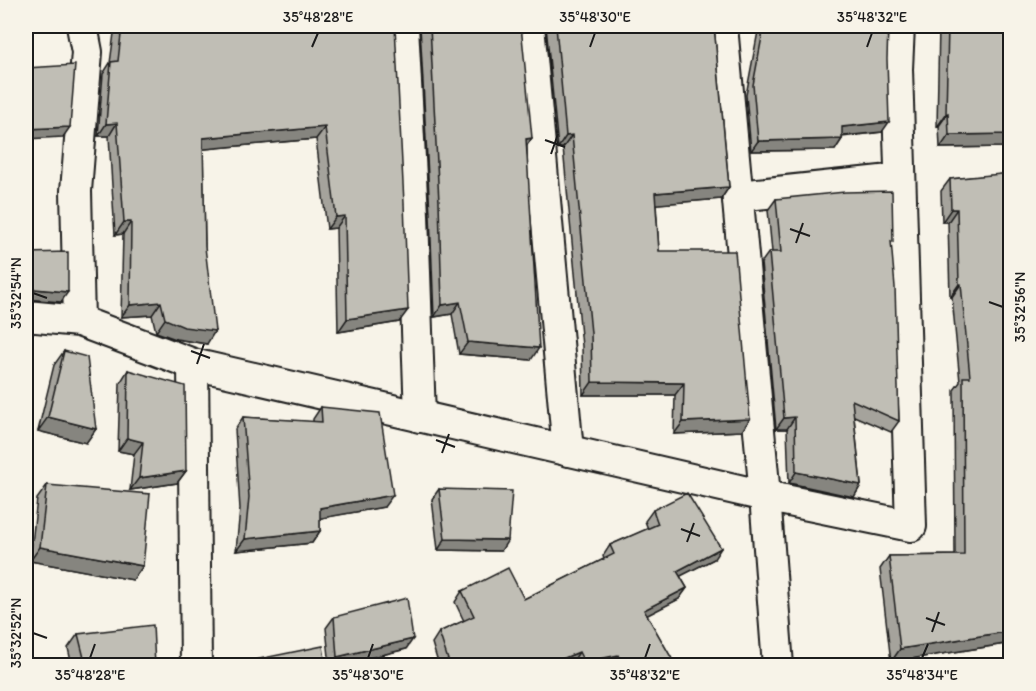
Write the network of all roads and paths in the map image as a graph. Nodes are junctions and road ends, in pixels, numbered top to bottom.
1 (82, 26) edge
2 (403, 26) edge
3 (529, 26) edge
4 (722, 26) edge
5 (899, 26) edge
6 (900, 179) junction
7 (738, 196) junction
8 (26, 316) edge
9 (79, 321) junction
10 (193, 364) junction
11 (420, 417) junction
12 (568, 451) junction
13 (765, 496) junction
14 (196, 666) edge
15 (778, 666) edge

1 - 9 street
2 - 11 street
3 - 12 street
4 - 7 street
5 - 6 street
6 - 7 street
6 - 13 street
7 - 13 street
8 - 9 street
9 - 10 street
10 - 11 street
10 - 14 street
11 - 12 street
12 - 13 street
13 - 15 street

